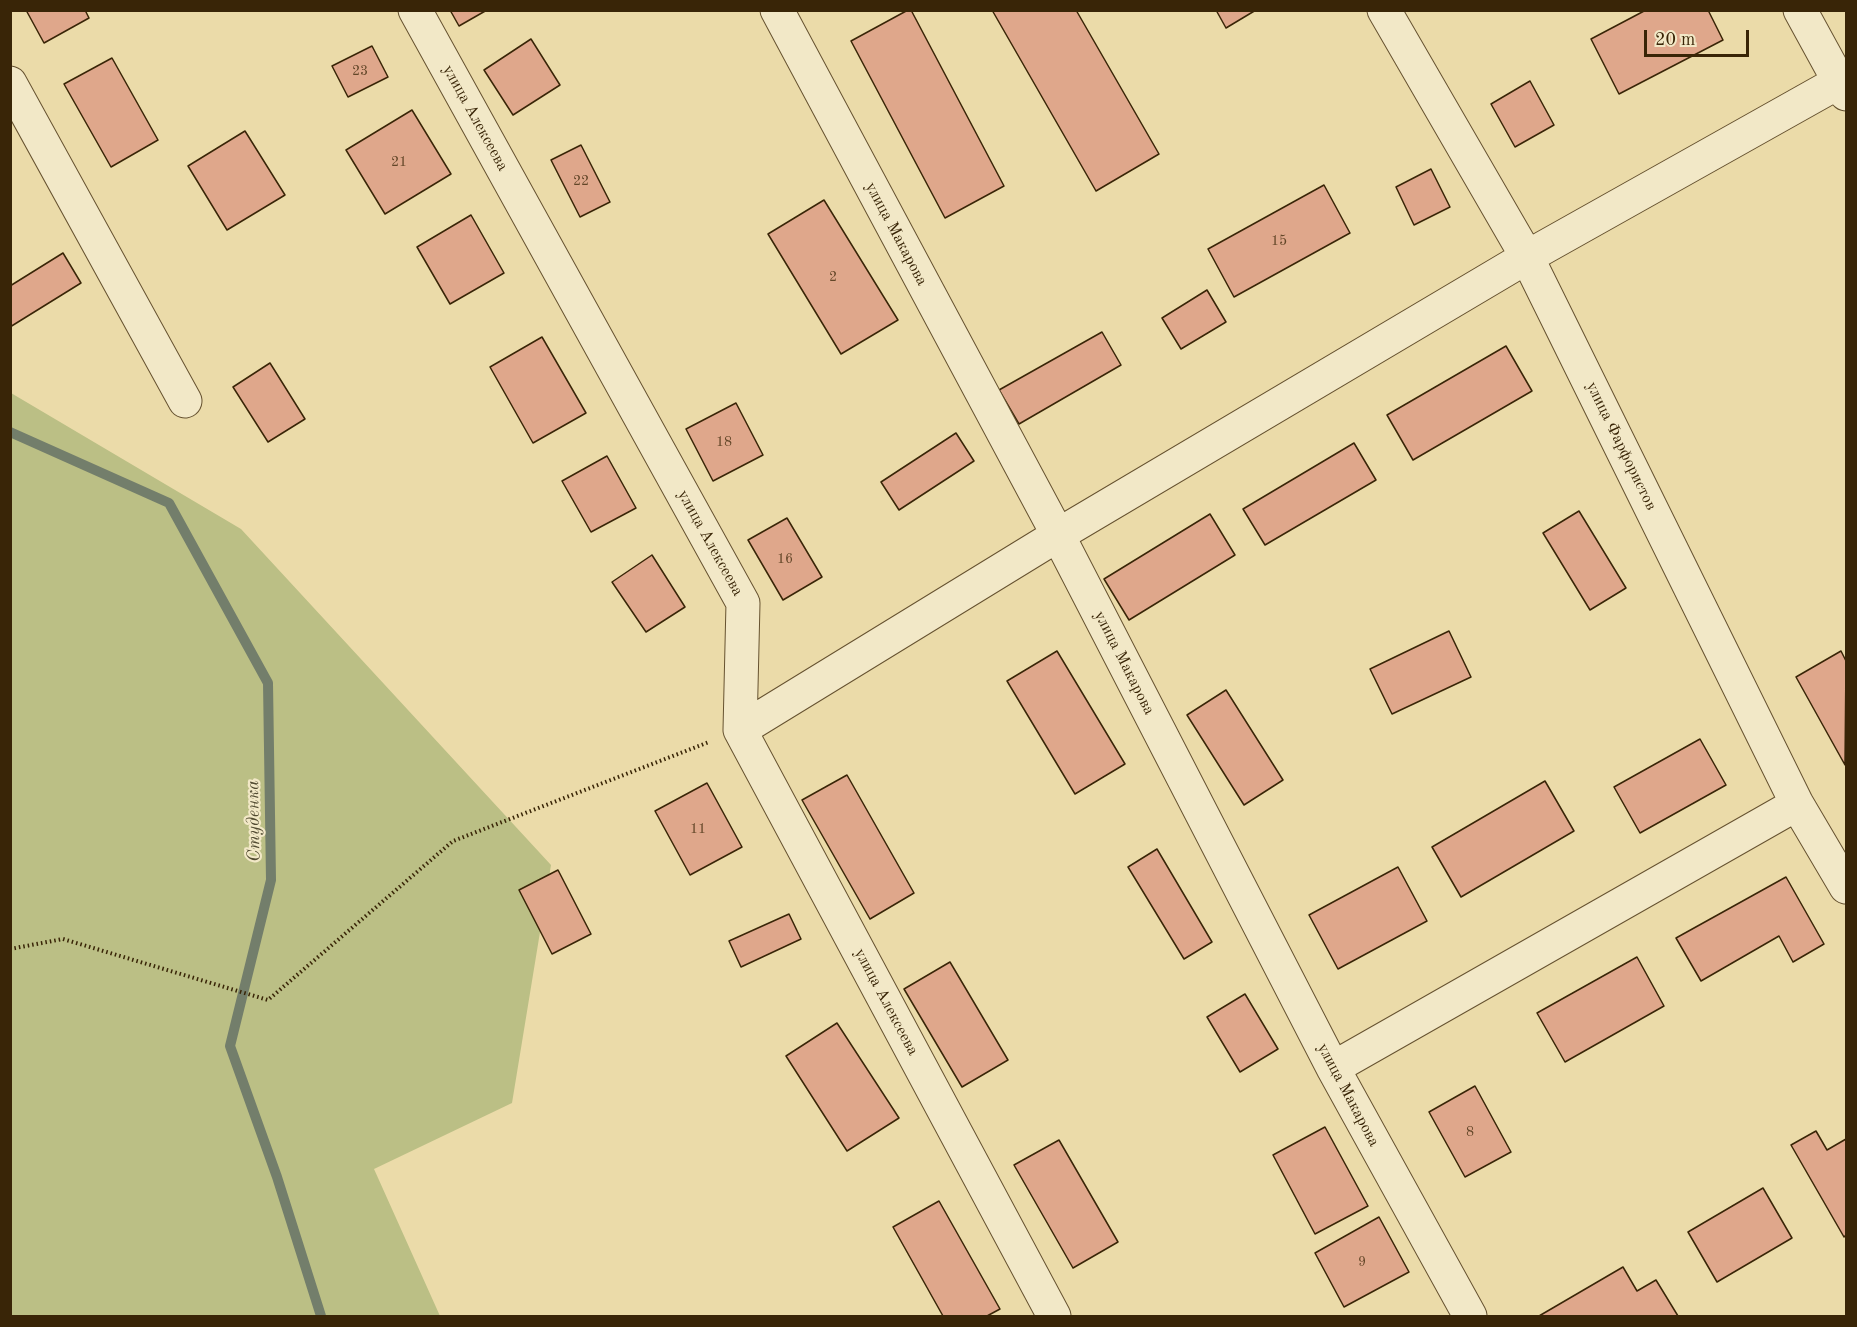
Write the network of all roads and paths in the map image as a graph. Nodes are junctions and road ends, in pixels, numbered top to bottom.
1 (415, 10) edge
2 (777, 10) edge
3 (1384, 10) edge
4 (1800, 10) edge
5 (10, 83) edge
6 (1844, 84) edge
7 (1527, 257) junction
8 (185, 401) dead end
9 (1058, 535) junction
10 (740, 730) junction
11 (1797, 804) junction
12 (1846, 887) edge
13 (10, 949) edge
14 (1333, 1068) junction
15 (1054, 1317) edge
16 (1470, 1317) edge

1 - 10 street, улица Алексеева
2 - 9 street, улица Макарова
3 - 7 street, улица Фарфористов
4 - 6 street
5 - 8 street
6 - 7 street
7 - 9 street
7 - 11 street, улица Фарфористов
9 - 10 street
9 - 14 street, улица Макарова
10 - 13 path
10 - 15 street, улица Алексеева
11 - 12 street, улица Фарфористов
11 - 14 street
14 - 16 street, улица Макарова

